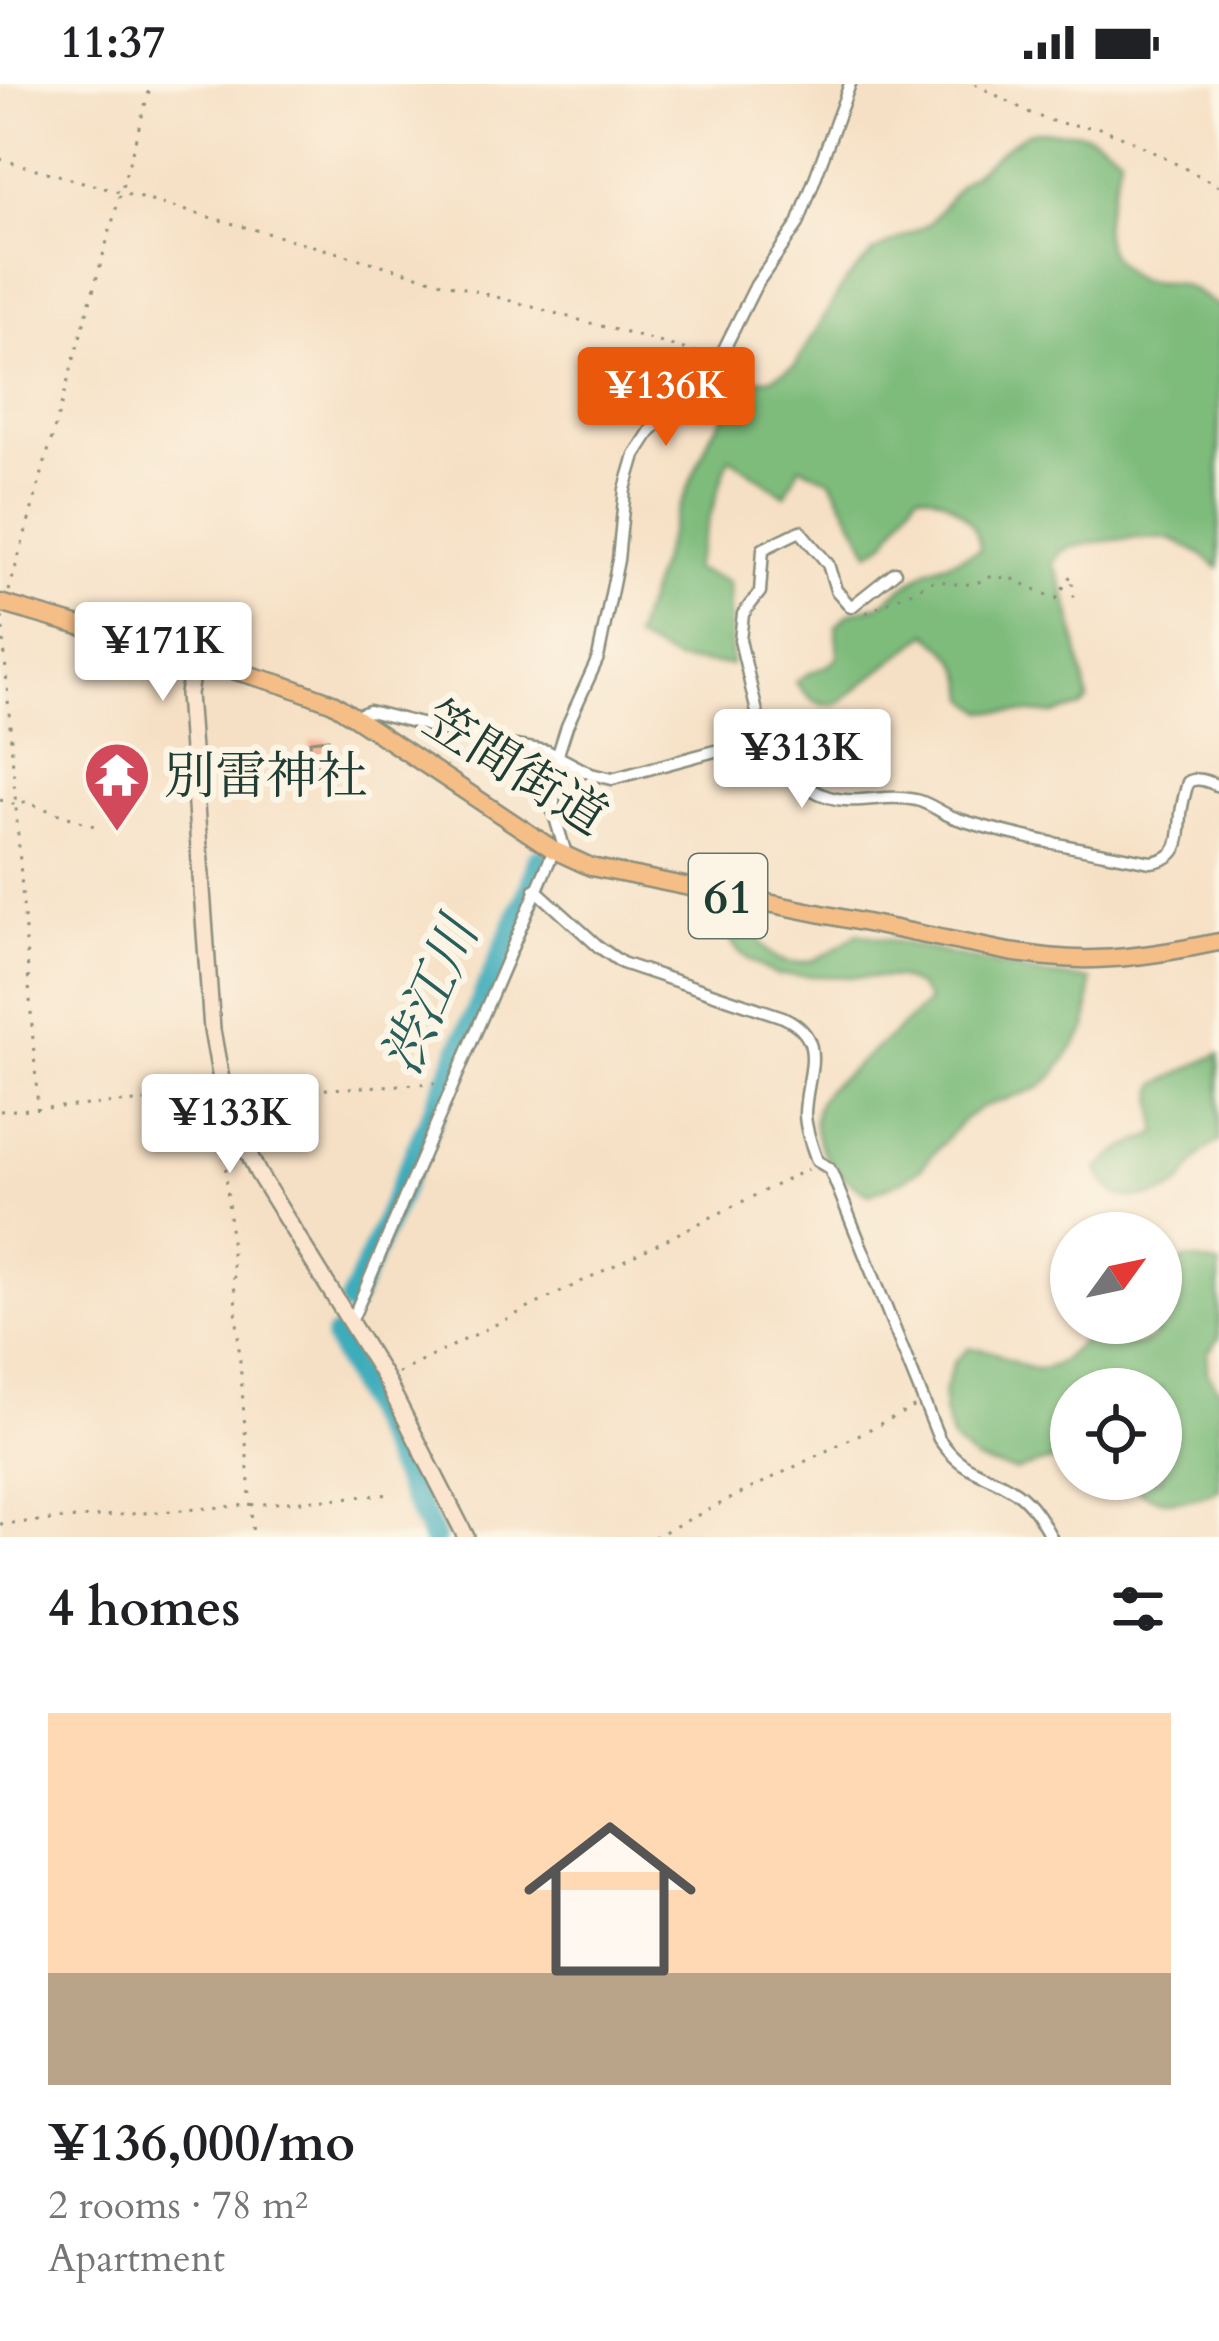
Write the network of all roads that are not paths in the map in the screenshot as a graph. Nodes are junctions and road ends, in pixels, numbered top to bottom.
1 (850, 84) edge
2 (895, 572) dead end
3 (3, 603) edge
4 (194, 658) junction
5 (356, 716) junction
6 (763, 739) junction
7 (502, 744) junction
8 (558, 758) junction
9 (1219, 786) edge
10 (554, 811) junction
11 (560, 854) junction
12 (535, 889) junction
13 (1219, 942) edge
14 (351, 1322) junction
15 (466, 1537) edge
16 (1051, 1537) edge

1 - 8 street
2 - 6 street
3 - 4 main road, 笠間街道 / 61
4 - 5 main road, 笠間街道 / 61
4 - 14 street
5 - 7 street
5 - 11 main road, 笠間街道 / 61
6 - 8 street
6 - 9 street
7 - 8 street
7 - 10 street
8 - 10 street
10 - 11 street
11 - 12 street
11 - 13 main road, 笠間街道 / 61
12 - 14 street
12 - 16 street
14 - 15 street

